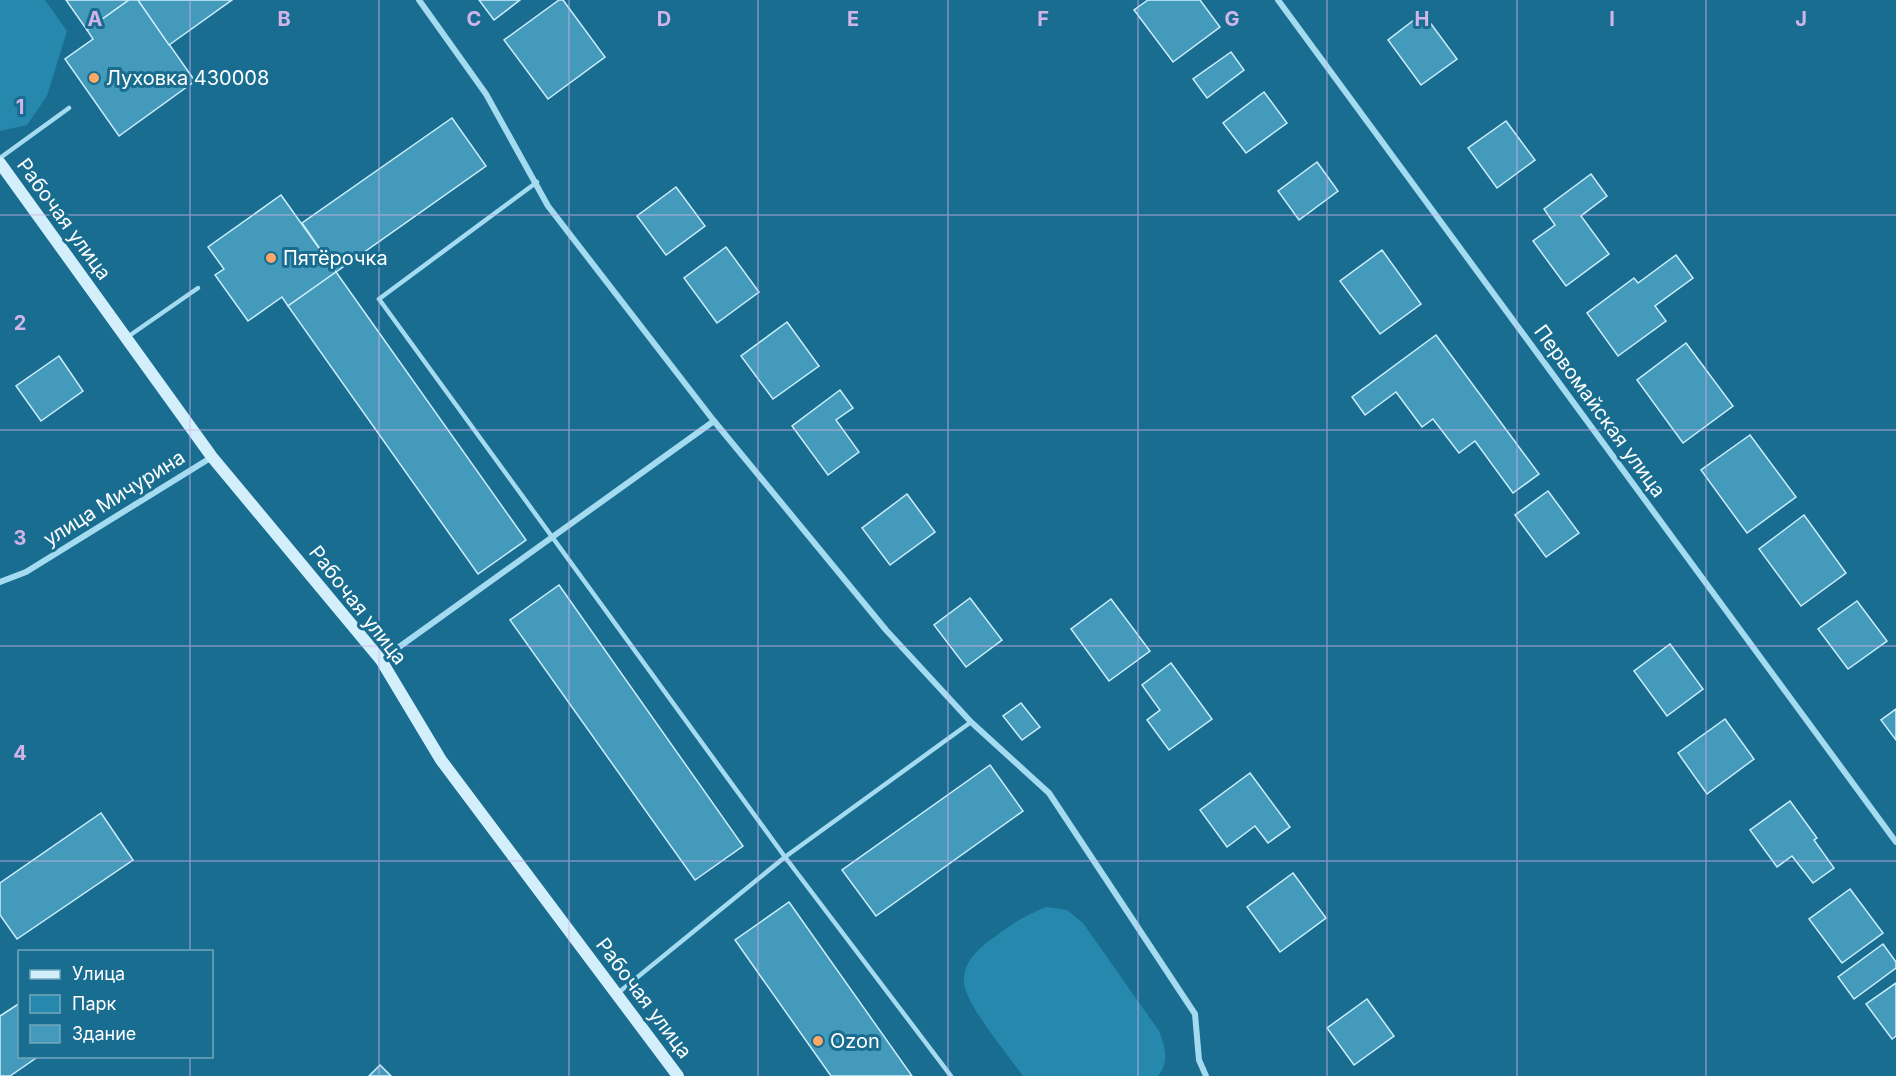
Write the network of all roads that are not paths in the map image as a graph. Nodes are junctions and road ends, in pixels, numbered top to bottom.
1 (419, 0) edge
2 (1278, 0) edge
3 (69, 108) dead end
4 (0, 158) edge
5 (0, 163) edge
6 (537, 182) junction
7 (198, 288) dead end
8 (126, 338) junction
9 (714, 421) junction
10 (212, 457) junction
11 (554, 537) junction
12 (0, 582) edge
13 (381, 660) junction
14 (971, 722) junction
15 (1896, 842) edge
16 (785, 857) junction
17 (617, 994) junction
18 (678, 1076) edge
19 (951, 1076) edge
20 (1206, 1076) edge

1 - 6 street
2 - 15 street, Первомайская улица
3 - 4 lane
5 - 8 street, Рабочая улица
6 - 9 street
6 - 11 lane
7 - 8 lane
8 - 10 street, Рабочая улица
9 - 11 street
9 - 14 street
10 - 12 street, улица Мичурина
10 - 13 street, Рабочая улица
11 - 13 street
11 - 16 lane
13 - 17 street, Рабочая улица
14 - 16 lane
14 - 20 street
16 - 17 lane
16 - 19 lane
17 - 18 street, Рабочая улица

